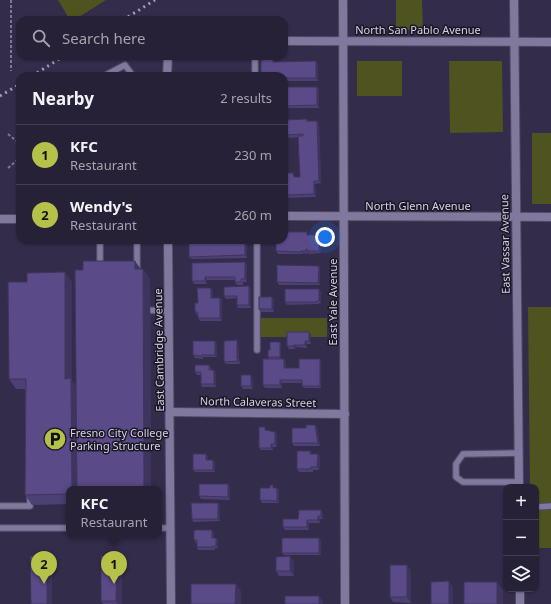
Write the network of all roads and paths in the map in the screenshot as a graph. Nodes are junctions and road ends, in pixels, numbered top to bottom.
1 (11, 0) edge
2 (344, 0) edge
3 (514, 0) edge
4 (288, 41) edge
5 (344, 41) junction
6 (515, 41) junction
7 (551, 42) edge
8 (168, 60) edge
9 (255, 60) edge
10 (11, 71) dead end
11 (112, 72) edge
12 (130, 72) edge
13 (167, 72) edge
14 (255, 72) edge
15 (8, 134) dead end
16 (16, 141) edge
17 (16, 161) edge
18 (8, 168) dead end
19 (288, 216) edge
20 (344, 216) junction
21 (516, 217) junction
22 (551, 217) edge
23 (0, 219) edge
24 (16, 219) edge
25 (100, 244) edge
26 (137, 244) edge
27 (168, 244) edge
28 (257, 244) edge
29 (100, 271) edge
30 (137, 279) edge
31 (137, 310) edge
32 (169, 311) junction
33 (258, 350) dead end
34 (170, 412) junction
35 (344, 414) junction
36 (518, 453) junction
37 (519, 484) edge
38 (30, 491) edge
39 (0, 506) edge
40 (551, 506) edge
41 (539, 507) edge
42 (0, 528) edge
43 (66, 528) edge
44 (162, 528) edge
45 (171, 528) junction
46 (520, 592) edge
47 (171, 604) edge
48 (345, 604) edge
49 (520, 604) edge

1 - 10 path
2 - 5 street, East Yale Avenue
3 - 6 street, East Vassar Avenue
4 - 5 street, North San Pablo Avenue
5 - 6 street, North San Pablo Avenue
5 - 20 street, East Yale Avenue
6 - 7 street, North San Pablo Avenue
6 - 21 street, East Vassar Avenue
8 - 13 street
9 - 14 lane
11 - 12 lane
15 - 16 path
17 - 18 path
19 - 20 street, North Glenn Avenue
20 - 21 street, North Glenn Avenue
20 - 35 street, East Yale Avenue
21 - 22 street, North Glenn Avenue
21 - 36 street, East Vassar Avenue
23 - 24 street
25 - 29 lane
26 - 30 lane
27 - 32 street, East Cambridge Avenue
28 - 33 lane
31 - 32 lane
32 - 34 street, East Cambridge Avenue
34 - 35 street, North Calaveras Street
34 - 45 street, East Cambridge Avenue
35 - 48 street, East Yale Avenue
36 - 37 street, East Vassar Avenue
36 - 37 lane
38 - 39 lane
40 - 41 lane
42 - 43 lane
44 - 45 lane
45 - 47 street, East Cambridge Avenue
46 - 49 street

